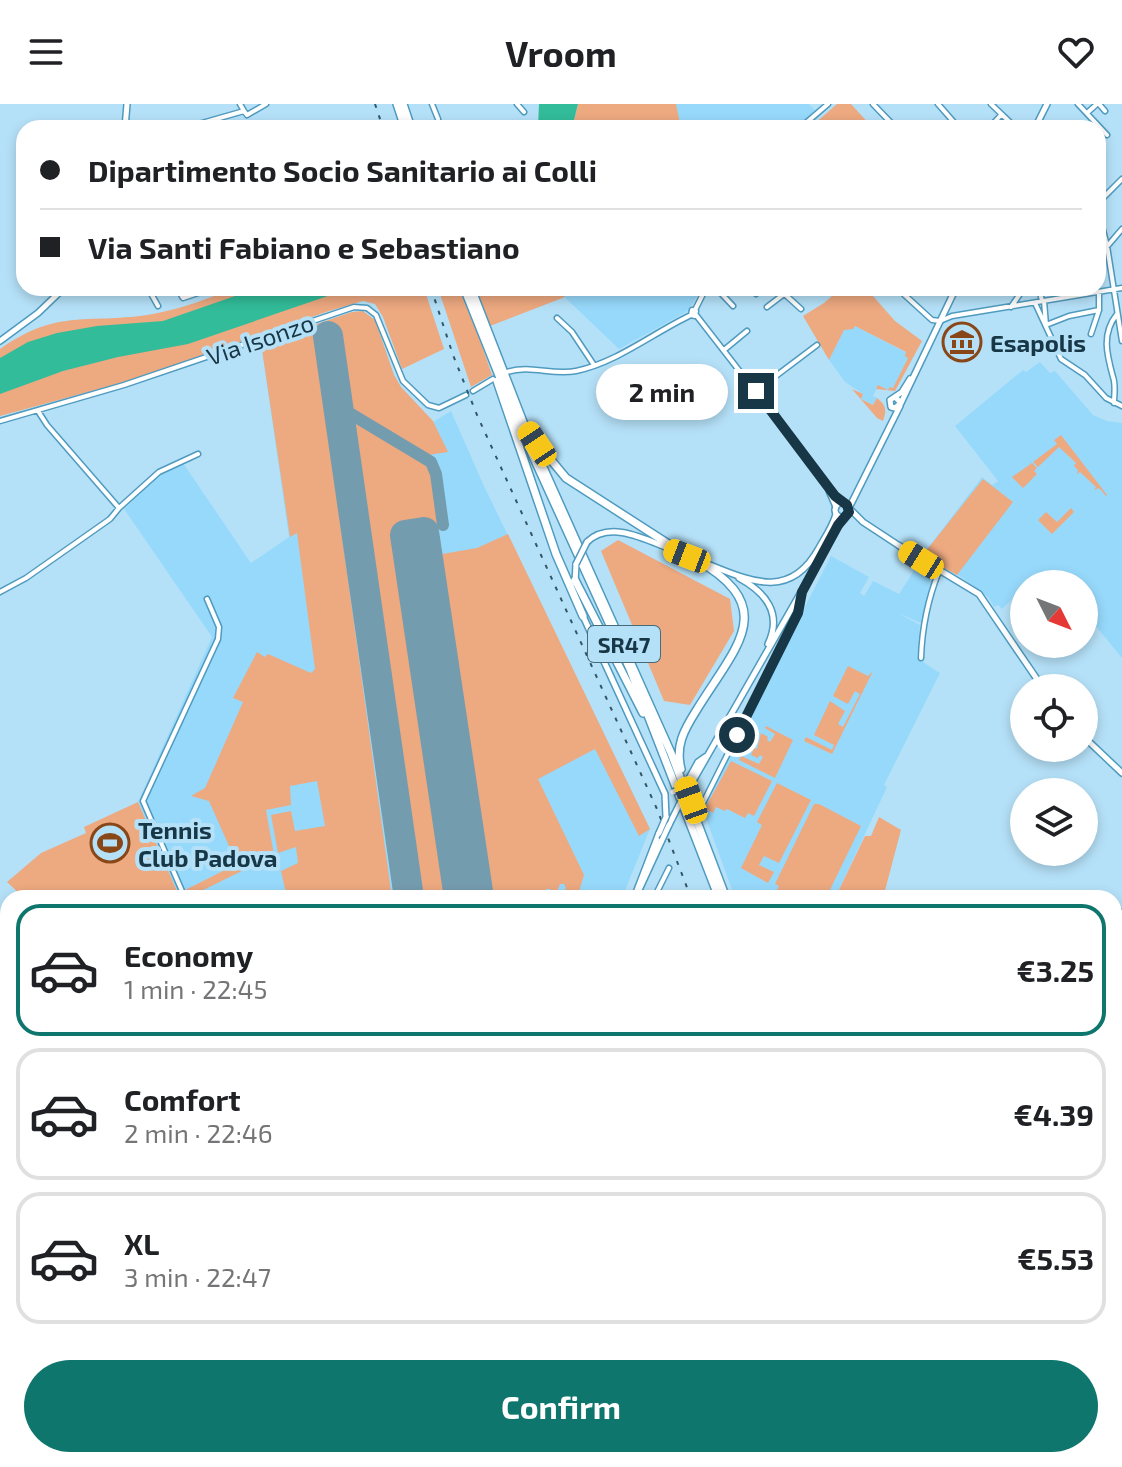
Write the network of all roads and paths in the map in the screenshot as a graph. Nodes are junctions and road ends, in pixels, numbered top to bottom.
1 (240, 104) edge
2 (266, 104) edge
3 (432, 104) edge
4 (517, 104) edge
5 (828, 104) edge
6 (873, 104) edge
7 (938, 104) edge
8 (991, 104) edge
9 (1078, 104) edge
10 (1098, 104) edge
11 (244, 111) junction
12 (1105, 111) dead end
13 (524, 112) dead end
14 (1087, 113) junction
15 (1001, 115) junction
16 (438, 119) dead end
17 (212, 120) edge
18 (809, 120) edge
19 (888, 120) edge
20 (952, 120) edge
21 (996, 120) edge
22 (1007, 120) edge
23 (1093, 120) edge
24 (1122, 179) edge
25 (1106, 195) edge
26 (1122, 229) edge
27 (1106, 242) edge
28 (1107, 246) junction
29 (1122, 288) edge
30 (1113, 290) junction
31 (1106, 291) edge
32 (56, 296) edge
33 (152, 296) edge
34 (467, 296) edge
35 (474, 296) edge
36 (702, 296) edge
37 (724, 296) edge
38 (781, 296) edge
39 (786, 296) edge
40 (906, 296) edge
41 (952, 296) edge
42 (1018, 296) edge
43 (1022, 296) edge
44 (1041, 296) edge
45 (1075, 296) edge
46 (1099, 296) edge
47 (1063, 298) joint
48 (1043, 301) junction
49 (1035, 303) junction
50 (1022, 305) junction
51 (158, 306) dead end
52 (733, 306) dead end
53 (767, 307) dead end
54 (1011, 307) junction
55 (801, 309) dead end
56 (1099, 310) junction
57 (694, 313) junction
58 (1117, 314) junction
59 (557, 318) dead end
60 (940, 321) junction
61 (1046, 325) junction
62 (480, 329) junction
63 (747, 331) dead end
64 (1091, 334) dead end
65 (0, 341) edge
66 (1122, 341) edge
67 (817, 345) dead end
68 (724, 350) junction
69 (207, 357) junction
70 (209, 365) dead end
71 (594, 365) junction
72 (918, 366) junction
73 (507, 372) dead end
74 (493, 379) dead end
75 (473, 391) dead end
76 (756, 391) junction
77 (1114, 393) junction
78 (466, 395) dead end
79 (895, 397) junction
80 (1106, 398) junction
81 (1114, 404) junction
82 (900, 405) junction
83 (1122, 406) edge
84 (891, 407) junction
85 (38, 411) junction
86 (0, 421) edge
87 (525, 427) junction
88 (889, 428) junction
89 (198, 454) dead end
90 (827, 486) junction
91 (846, 506) junction
92 (119, 508) junction
93 (836, 511) junction
94 (844, 517) junction
95 (863, 522) junction
96 (691, 558) junction
97 (724, 571) junction
98 (939, 571) junction
99 (575, 580) junction
100 (0, 592) edge
101 (802, 592) junction
102 (207, 599) dead end
103 (583, 616) junction
104 (782, 626) junction
105 (790, 630) junction
106 (921, 658) dead end
107 (1033, 674) edge
108 (751, 681) junction
109 (1098, 750) edge
110 (662, 752) junction
111 (1122, 773) edge
112 (688, 785) junction
113 (662, 788) junction
114 (700, 809) dead end
115 (695, 817) junction
116 (661, 836) junction
117 (669, 868) dead end
118 (182, 890) edge
119 (637, 890) edge
120 (658, 890) edge
121 (716, 890) edge
122 (723, 890) edge

1 - 11 street
2 - 11 street
3 - 16 street
4 - 13 street
5 - 18 street
6 - 19 street
7 - 20 street
8 - 15 street
9 - 14 street
10 - 12 street
10 - 14 street
11 - 17 street
14 - 23 street
15 - 21 street
15 - 22 street
24 - 25 street
26 - 28 street
27 - 28 street
28 - 30 street
29 - 30 street
30 - 31 street
30 - 58 street
32 - 65 main road
33 - 51 street
34 - 62 highway, SR47
35 - 87 highway, SR47
36 - 57 street
37 - 52 street
38 - 53 street
39 - 55 street
40 - 60 street
41 - 60 main road
42 - 54 street
43 - 50 street
44 - 48 street
45 - 47 street
46 - 56 street
47 - 48 street
48 - 49 street
48 - 61 street
49 - 50 street
49 - 61 street
50 - 54 street
54 - 60 street
56 - 61 street
56 - 64 street
57 - 68 street
57 - 71 street
58 - 66 street
58 - 77 street
59 - 71 street
60 - 72 main road
61 - 80 street
62 - 103 highway
62 - 110 highway, SR47
63 - 68 street
67 - 76 street
68 - 76 street
69 - 70 street
69 - 78 street, Via Isonzo
69 - 85 street, Via Isonzo
71 - 73 street
72 - 79 main road
72 - 82 main road
74 - 75 street
76 - 90 street
77 - 80 street
77 - 81 street
79 - 82 main road
79 - 84 main road
80 - 81 street
81 - 83 street
82 - 84 main road
82 - 88 main road
84 - 88 main road
85 - 86 street, Via Isonzo
85 - 92 street
87 - 96 highway
87 - 115 highway, SR47
88 - 91 main road
89 - 92 street
90 - 91 street
90 - 93 street
91 - 93 main road
91 - 94 main road
91 - 95 main road
92 - 100 street
93 - 94 main road
93 - 97 main road
94 - 95 main road
94 - 101 main road
95 - 98 main road
96 - 97 main road
96 - 99 main road, bridge
96 - 115 highway
97 - 108 main road
98 - 106 street
98 - 107 main road
99 - 103 main road
99 - 110 highway
101 - 104 main road
101 - 105 street
102 - 118 street
103 - 113 main road
104 - 105 street
104 - 108 main road
105 - 114 street
108 - 112 main road
109 - 111 main road
110 - 121 highway, SR47
112 - 113 main road, bridge
112 - 116 main road, bridge
113 - 116 main road, bridge
115 - 122 highway, SR47
116 - 119 main road
117 - 120 street

